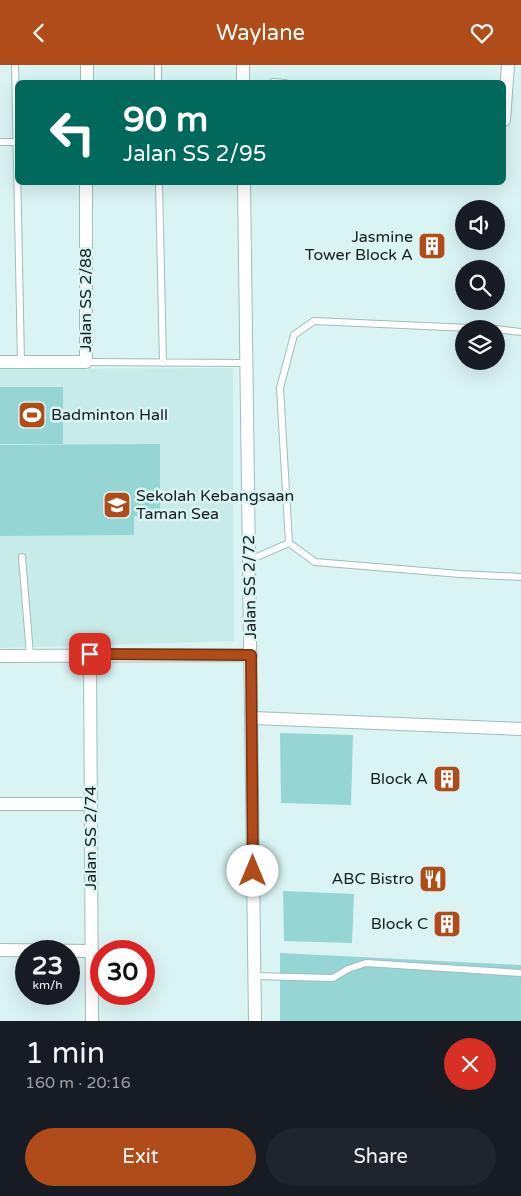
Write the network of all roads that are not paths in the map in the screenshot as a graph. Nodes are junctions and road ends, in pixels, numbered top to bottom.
1 (15, 65) edge
2 (87, 65) edge
3 (158, 65) edge
4 (243, 65) edge
5 (508, 65) edge
6 (15, 80) edge
7 (87, 80) edge
8 (158, 80) edge
9 (243, 80) edge
10 (506, 82) edge
11 (15, 141) edge
12 (0, 142) edge
13 (17, 185) edge
14 (86, 185) edge
15 (159, 185) edge
16 (244, 185) edge
17 (455, 327) edge
18 (505, 330) edge
19 (521, 332) edge
20 (0, 362) edge
21 (21, 362) junction
22 (86, 362) junction
23 (163, 363) junction
24 (247, 363) junction
25 (289, 543) junction
26 (22, 557) dead end
27 (250, 559) junction
28 (521, 577) edge
29 (90, 654) junction
30 (30, 655) junction
31 (251, 655) junction
32 (0, 656) edge
33 (252, 718) junction
34 (521, 729) edge
35 (0, 804) edge
36 (91, 804) junction
37 (91, 940) edge
38 (0, 950) edge
39 (90, 951) edge
40 (521, 973) edge
41 (254, 976) junction
42 (92, 1005) edge
43 (92, 1021) edge
44 (254, 1021) edge

1 - 6 lane
2 - 7 street
3 - 8 lane
4 - 9 street
5 - 10 street
11 - 12 lane
13 - 21 lane
14 - 22 street, Jalan SS 2/88
15 - 23 lane
16 - 24 street, Jalan SS 2/72
17 - 25 lane
18 - 19 lane
20 - 21 street, Jalan SS 2/88
21 - 22 street, Jalan SS 2/88
22 - 23 lane
23 - 24 lane
24 - 27 street, Jalan SS 2/72
25 - 27 lane
25 - 28 lane
26 - 30 lane
27 - 31 street, Jalan SS 2/72
29 - 30 street
29 - 31 street
29 - 36 street, Jalan SS 2/74
30 - 32 street
31 - 33 street, Jalan SS 2/72
33 - 34 street
33 - 41 street, Jalan SS 2/72
35 - 36 street
36 - 37 street, Jalan SS 2/74
38 - 39 street
40 - 41 lane
41 - 44 street, Jalan SS 2/72
42 - 43 street, Jalan SS 2/74

